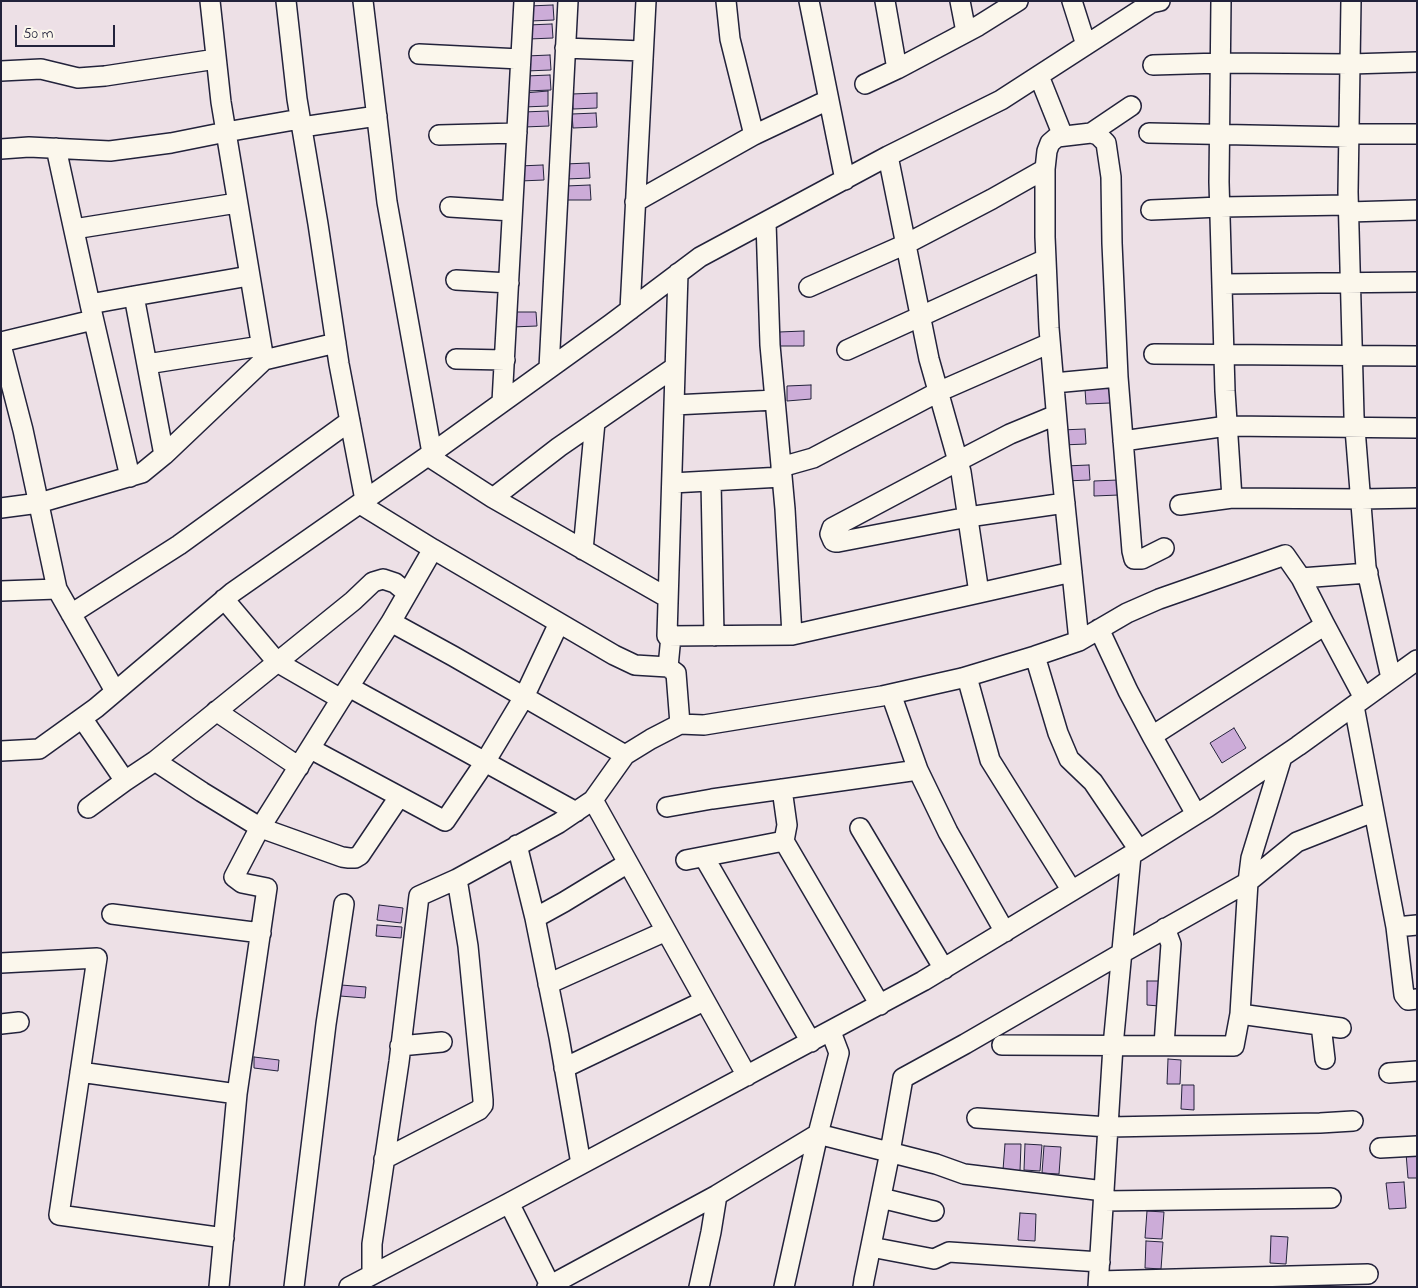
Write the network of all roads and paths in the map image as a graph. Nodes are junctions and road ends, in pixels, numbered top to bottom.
1 (210, 1) edge
2 (286, 1) edge
3 (363, 1) edge
4 (524, 1) edge
5 (568, 1) edge
6 (646, 1) edge
7 (726, 1) edge
8 (809, 1) edge
9 (885, 1) edge
10 (960, 1) edge
11 (1018, 1) edge
12 (1072, 1) edge
13 (1222, 1) edge
14 (1352, 1) edge
15 (1154, 2) edge
16 (966, 32) junction
17 (1086, 45) junction
18 (564, 48) junction
19 (643, 51) junction
20 (419, 54) dead end
21 (520, 58) junction
22 (216, 59) junction
23 (1417, 62) edge
24 (1220, 63) junction
25 (1350, 64) junction
26 (1153, 65) dead end
27 (897, 69) junction
28 (1, 71) edge
29 (1038, 76) junction
30 (865, 84) dead end
31 (828, 100) junction
32 (1131, 106) dead end
33 (377, 116) junction
34 (301, 123) junction
35 (226, 132) junction
36 (517, 133) junction
37 (1091, 133) junction
38 (1148, 133) dead end
39 (1417, 134) edge
40 (439, 135) dead end
41 (754, 135) junction
42 (1220, 135) junction
43 (1063, 136) junction
44 (1349, 136) junction
45 (56, 148) junction
46 (1, 149) edge
47 (888, 156) junction
48 (1045, 169) junction
49 (844, 180) junction
50 (635, 202) junction
51 (237, 203) junction
52 (450, 206) dead end
53 (1220, 207) junction
54 (1348, 209) junction
55 (1151, 210) dead end
56 (1417, 210) edge
57 (512, 211) junction
58 (766, 222) junction
59 (74, 229) junction
60 (906, 244) junction
61 (1046, 258) junction
62 (678, 274) junction
63 (250, 276) junction
64 (456, 280) dead end
65 (1417, 282) edge
66 (509, 283) junction
67 (1350, 283) junction
68 (1222, 284) junction
69 (809, 288) dead end
70 (134, 296) junction
71 (630, 310) junction
72 (91, 312) junction
73 (920, 316) junction
74 (336, 343) junction
75 (1050, 343) junction
76 (1, 347) edge
77 (847, 350) dead end
78 (263, 353) junction
79 (1154, 354) dead end
80 (1224, 354) junction
81 (1353, 355) junction
82 (1417, 356) edge
83 (456, 358) dead end
84 (505, 360) junction
85 (147, 364) junction
86 (675, 367) junction
87 (549, 368) junction
88 (1118, 377) junction
89 (1054, 383) junction
90 (938, 392) junction
91 (775, 400) junction
92 (502, 402) junction
93 (674, 405) junction
94 (1056, 415) junction
95 (350, 421) junction
96 (595, 422) junction
97 (1227, 426) junction
98 (1355, 427) junction
99 (1417, 428) edge
100 (1123, 441) junction
101 (164, 455) junction
102 (430, 455) junction
103 (958, 460) junction
104 (782, 472) junction
105 (130, 477) junction
106 (711, 481) junction
107 (672, 483) junction
108 (493, 498) junction
109 (1232, 498) junction
110 (1417, 498) edge
111 (1361, 499) junction
112 (362, 502) junction
113 (39, 503) junction
114 (1064, 503) junction
115 (1180, 505) dead end
116 (1, 508) edge
117 (968, 517) junction
118 (1164, 548) dead end
119 (433, 549) junction
120 (583, 550) junction
121 (1072, 572) junction
122 (1368, 573) junction
123 (1301, 578) junction
124 (57, 589) junction
125 (1, 590) edge
126 (408, 593) junction
127 (979, 593) junction
128 (668, 598) junction
129 (224, 600) junction
130 (71, 614) junction
131 (391, 622) junction
132 (559, 623) junction
133 (1324, 624) junction
134 (1099, 629) junction
135 (792, 635) junction
136 (671, 636) junction
137 (714, 636) junction
138 (1079, 640) junction
139 (1035, 656) junction
140 (1417, 660) edge
141 (277, 662) junction
142 (668, 667) junction
143 (967, 677) junction
144 (1392, 678) junction
145 (116, 691) junction
146 (345, 693) junction
147 (891, 694) junction
148 (524, 697) junction
149 (1359, 702) junction
150 (216, 711) junction
151 (82, 718) junction
152 (680, 724) junction
153 (1152, 736) junction
154 (311, 749) junction
155 (1, 751) edge
156 (625, 756) junction
157 (1282, 757) junction
158 (155, 761) junction
159 (486, 762) junction
160 (299, 767) junction
161 (918, 770) junction
162 (125, 781) junction
163 (782, 789) junction
164 (399, 797) junction
165 (593, 800) junction
166 (667, 807) dead end
167 (88, 808) dead end
168 (576, 812) junction
169 (1373, 812) junction
170 (1196, 814) junction
171 (260, 828) junction
172 (860, 828) dead end
173 (784, 841) junction
174 (517, 846) junction
175 (1135, 852) junction
176 (628, 863) junction
177 (457, 879) junction
178 (1248, 882) junction
179 (1072, 891) junction
180 (344, 904) dead end
181 (112, 914) dead end
182 (535, 918) junction
183 (1417, 925) edge
184 (1396, 927) junction
185 (1165, 928) junction
186 (666, 932) junction
187 (1005, 932) junction
188 (261, 933) junction
189 (1122, 952) junction
190 (1, 964) edge
191 (944, 969) junction
192 (548, 984) junction
193 (1417, 999) edge
194 (704, 1001) junction
195 (880, 1005) junction
196 (1240, 1014) junction
197 (1321, 1025) junction
198 (1341, 1028) dead end
199 (831, 1032) junction
200 (442, 1042) dead end
201 (810, 1042) junction
202 (1002, 1045) dead end
203 (1164, 1045) junction
204 (400, 1046) junction
205 (1113, 1046) junction
206 (1325, 1059) dead end
207 (564, 1068) junction
208 (1417, 1071) edge
209 (80, 1072) junction
210 (1389, 1073) dead end
211 (746, 1076) junction
212 (237, 1094) junction
213 (977, 1118) dead end
214 (1353, 1121) dead end
215 (1108, 1127) junction
216 (818, 1134) junction
217 (1417, 1146) edge
218 (1380, 1148) dead end
219 (890, 1152) junction
220 (384, 1159) junction
221 (581, 1164) junction
222 (717, 1195) junction
223 (1104, 1196) junction
224 (881, 1198) junction
225 (1331, 1198) dead end
226 (509, 1203) junction
227 (934, 1211) dead end
228 (224, 1238) junction
229 (871, 1247) junction
230 (1100, 1262) junction
231 (372, 1274) junction
232 (1368, 1274) dead end
233 (1098, 1284) edge
234 (549, 1286) edge
235 (219, 1287) edge
236 (294, 1287) edge
237 (349, 1287) edge
238 (699, 1287) edge
239 (784, 1287) edge
240 (863, 1287) edge

1 - 22 street
2 - 34 street
3 - 33 street
4 - 21 street
5 - 18 street
6 - 19 street
7 - 41 street
8 - 31 street
9 - 27 street
10 - 16 street
11 - 16 street
12 - 17 street
13 - 24 street
14 - 25 street
15 - 17 street
16 - 27 street
17 - 29 street
18 - 19 street
18 - 87 street
19 - 50 street
20 - 21 street
21 - 36 street
22 - 28 street
22 - 35 street
23 - 25 street
24 - 25 street
24 - 26 street
24 - 42 street
25 - 44 street
27 - 30 street
29 - 43 street
29 - 47 street
31 - 41 street
31 - 49 street
32 - 37 street
33 - 34 street
33 - 102 street
34 - 35 street
34 - 74 street
35 - 45 street
35 - 51 street
36 - 40 street
36 - 57 street
37 - 43 street
37 - 88 street
38 - 42 street
39 - 44 street
41 - 50 street
42 - 44 street
42 - 53 street
43 - 48 street
44 - 54 street
45 - 46 street
45 - 59 street
47 - 49 street
47 - 60 street
48 - 60 street
48 - 61 street
49 - 58 street
50 - 71 street
51 - 59 street
51 - 63 street
52 - 57 street
53 - 54 street
53 - 55 street
53 - 68 street
54 - 56 street
54 - 67 street
57 - 66 street
58 - 62 street
58 - 91 street
59 - 72 street
60 - 69 street
60 - 73 street
61 - 73 street
61 - 75 street
62 - 71 street
62 - 86 street
63 - 70 street
63 - 78 street
64 - 66 street
65 - 67 street
66 - 84 street
67 - 68 street
67 - 81 street
68 - 80 street
70 - 72 street
70 - 85 street
71 - 87 street
72 - 76 street
72 - 105 street
73 - 77 street
73 - 90 street
74 - 78 street
74 - 95 street
75 - 89 street
75 - 90 street
76 - 113 street
78 - 85 street
78 - 101 street
79 - 80 street
80 - 81 street
80 - 97 street
81 - 82 street
81 - 98 street
83 - 84 street
84 - 92 street
85 - 101 street
86 - 93 street
86 - 96 street
87 - 92 street
88 - 89 street
88 - 100 street
89 - 94 street
90 - 103 street
90 - 104 street
91 - 93 street
91 - 104 street
92 - 102 street
93 - 107 street
94 - 103 street
94 - 114 street
95 - 112 street
95 - 130 street
96 - 108 street
96 - 120 street
97 - 98 street
97 - 100 street
97 - 109 street
98 - 99 street
98 - 111 street
100 - 118 street
101 - 105 street
102 - 108 street
102 - 112 street
103 - 117 street
103 - 117 street
104 - 106 street
104 - 135 street
105 - 113 street
106 - 107 street
106 - 137 street
107 - 128 street
108 - 120 street
109 - 111 street
109 - 115 street
110 - 111 street
111 - 122 street
112 - 119 street
112 - 129 street
113 - 116 street
113 - 124 street
114 - 117 street
114 - 121 street
117 - 127 street
119 - 126 street
119 - 132 street
120 - 128 street
121 - 127 street
121 - 138 street
122 - 123 street
122 - 144 street
123 - 133 street
123 - 134 street
124 - 125 street
124 - 130 street
126 - 131 street
126 - 141 street
127 - 135 street
128 - 136 street
129 - 141 street
129 - 145 street
130 - 145 street
131 - 146 street
131 - 148 street
132 - 142 street
132 - 148 street
133 - 149 street
133 - 153 street
134 - 138 street
134 - 153 street
135 - 137 street
136 - 137 street
136 - 142 street
138 - 139 street
139 - 143 street
139 - 175 street
140 - 144 street
141 - 146 street
141 - 150 street
142 - 152 street
143 - 147 street
143 - 179 street
144 - 149 street
145 - 151 street
146 - 154 street
146 - 159 street
147 - 152 street
147 - 161 street
148 - 156 street
148 - 159 street
149 - 157 street
149 - 169 street
150 - 158 street
150 - 160 street
151 - 155 street
151 - 162 street
152 - 156 street
153 - 170 street
154 - 160 street
154 - 164 street
156 - 165 street
157 - 170 street
157 - 178 street
158 - 162 street
158 - 171 street
159 - 164 street
159 - 168 street
160 - 171 street
161 - 163 street
161 - 187 street
162 - 167 street
163 - 166 street
163 - 173 street
164 - 171 street
165 - 168 street
165 - 176 street
168 - 174 street
169 - 178 street
169 - 184 street
170 - 175 street
171 - 188 street
172 - 191 street
173 - 195 street
173 - 201 street
174 - 177 street
174 - 182 street
175 - 179 street
175 - 189 street
176 - 182 street
176 - 186 street
177 - 204 street
177 - 220 street
178 - 185 street
178 - 196 street
179 - 187 street
180 - 236 street
181 - 188 street
182 - 192 street
183 - 184 street
184 - 193 street
185 - 189 street
185 - 203 street
186 - 192 street
186 - 194 street
187 - 191 street
188 - 212 street
189 - 205 street
189 - 219 street
190 - 209 street
191 - 195 street
192 - 207 street
194 - 207 street
194 - 211 street
195 - 199 street
196 - 197 street
196 - 203 street
197 - 198 street
197 - 206 street
199 - 201 street
199 - 216 street
200 - 204 street
201 - 211 street
202 - 205 street
203 - 205 street
204 - 220 street
205 - 215 street
207 - 221 street
208 - 210 street
209 - 212 street
209 - 228 street
211 - 221 street
212 - 228 street
213 - 215 street
214 - 215 street
215 - 223 street
216 - 219 street
216 - 222 street
216 - 239 street
217 - 218 street
219 - 223 street
219 - 224 street
220 - 231 street
221 - 226 street
222 - 234 street
222 - 238 street
223 - 225 street
223 - 230 street
224 - 227 street
224 - 229 street
226 - 231 street
226 - 234 street
228 - 235 street
229 - 230 street
229 - 240 street
230 - 233 street
231 - 237 street
232 - 233 street

